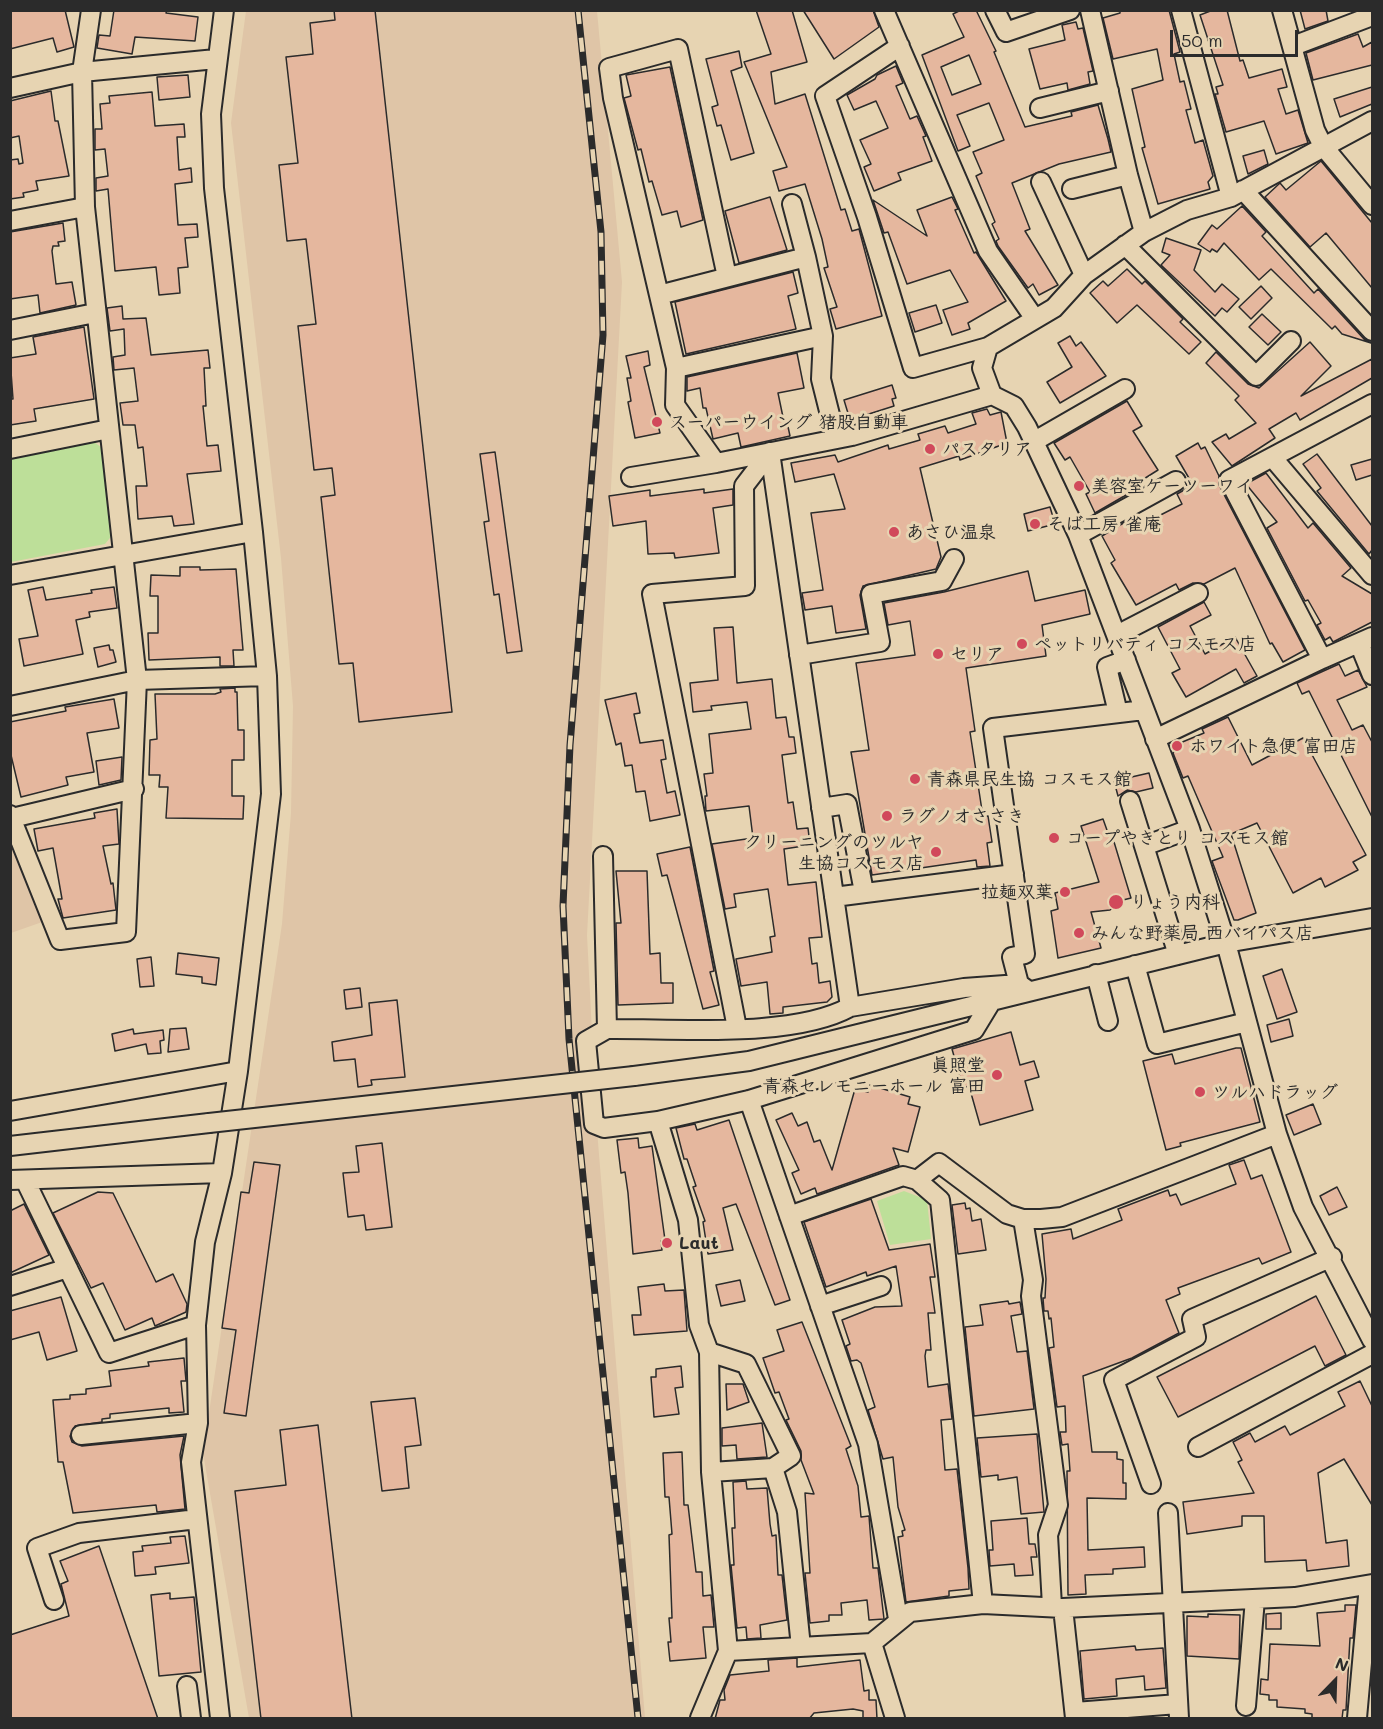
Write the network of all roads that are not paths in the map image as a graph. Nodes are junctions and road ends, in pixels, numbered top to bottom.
1 (91, 10) edge
2 (224, 10) edge
3 (884, 10) edge
4 (995, 10) edge
5 (1070, 10) edge
6 (1090, 10) edge
7 (1181, 10) edge
8 (1282, 10) edge
9 (1371, 14) edge
10 (900, 46) junction
11 (1293, 46) junction
12 (216, 60) junction
13 (82, 72) junction
14 (10, 88) edge
15 (1109, 91) junction
16 (1040, 108) dead end
17 (1372, 121) edge
18 (1323, 146) junction
19 (1128, 175) junction
20 (1041, 182) dead end
21 (1072, 189) dead end
22 (1237, 194) junction
23 (792, 204) dead end
24 (1372, 205) edge
25 (85, 207) junction
26 (10, 221) edge
27 (1144, 232) junction
28 (1125, 245) junction
29 (806, 256) junction
30 (1084, 275) junction
31 (727, 277) junction
32 (659, 295) junction
33 (96, 313) junction
34 (1035, 319) junction
35 (10, 330) edge
36 (1372, 331) edge
37 (823, 336) junction
38 (1292, 341) dead end
39 (988, 347) junction
40 (676, 368) junction
41 (1125, 389) dead end
42 (992, 395) junction
43 (1372, 404) edge
44 (109, 429) junction
45 (836, 439) junction
46 (1034, 442) junction
47 (10, 449) edge
48 (770, 452) junction
49 (1272, 457) junction
50 (717, 463) junction
51 (631, 477) dead end
52 (1176, 481) dead end
53 (253, 532) junction
54 (1078, 535) junction
55 (124, 554) junction
56 (954, 559) dead end
57 (10, 575) edge
58 (1372, 575) edge
59 (1198, 593) dead end
60 (1117, 634) junction
61 (1366, 640) edge
62 (799, 655) junction
63 (1322, 658) junction
64 (1126, 660) junction
65 (1372, 675) edge
66 (267, 676) junction
67 (137, 680) junction
68 (10, 706) edge
69 (1144, 710) junction
70 (1118, 713) junction
71 (1155, 739) junction
72 (134, 789) junction
73 (1130, 801) dead end
74 (821, 808) junction
75 (11, 817) edge
76 (1190, 829) junction
77 (1144, 846) junction
78 (603, 856) dead end
79 (1014, 874) junction
80 (864, 892) junction
81 (834, 897) junction
82 (1372, 918) edge
83 (1226, 943) junction
84 (1178, 955) junction
85 (1135, 965) junction
86 (1096, 974) junction
87 (1024, 987) junction
88 (991, 1002) junction
89 (850, 1006) junction
90 (1108, 1021) dead end
91 (1246, 1022) junction
92 (737, 1028) junction
93 (607, 1029) junction
94 (238, 1071) junction
95 (749, 1100) junction
96 (10, 1111) edge
97 (658, 1121) junction
98 (1277, 1134) junction
99 (10, 1146) edge
100 (222, 1173) junction
101 (18, 1180) edge
102 (917, 1180) junction
103 (789, 1216) junction
104 (1023, 1219) junction
105 (1332, 1257) junction
106 (68, 1268) junction
107 (10, 1286) edge
108 (881, 1286) dead end
109 (819, 1306) junction
110 (196, 1325) junction
111 (1372, 1340) edge
112 (709, 1352) junction
113 (1372, 1354) edge
114 (198, 1423) junction
115 (81, 1435) dead end
116 (1198, 1447) dead end
117 (773, 1468) junction
118 (711, 1472) junction
119 (1151, 1484) dead end
120 (1168, 1513) dead end
121 (197, 1519) junction
122 (1371, 1584) edge
123 (1256, 1599) junction
124 (54, 1600) dead end
125 (1174, 1603) junction
126 (983, 1604) junction
127 (1057, 1607) junction
128 (898, 1619) junction
129 (872, 1643) junction
130 (801, 1647) junction
131 (728, 1651) junction
132 (187, 1686) dead end
133 (1246, 1706) dead end
134 (1178, 1711) edge
135 (1075, 1715) edge
136 (191, 1719) edge
137 (220, 1719) edge
138 (700, 1719) edge
139 (895, 1719) edge
140 (1357, 1719) edge

1 - 13 street
2 - 12 street
3 - 10 street
4 - 5 street
6 - 15 street
7 - 22 street
8 - 11 street
9 - 11 street
10 - 34 street
10 - 39 street
11 - 18 street
12 - 13 street
12 - 53 street
13 - 14 street
13 - 25 street
15 - 16 street
15 - 19 street
17 - 18 street
18 - 22 street
18 - 24 street
19 - 21 street
19 - 27 street
20 - 30 street
22 - 27 street
22 - 36 street
23 - 29 street
25 - 26 street
25 - 33 street
27 - 28 street
28 - 30 street
28 - 38 street
29 - 31 street
29 - 37 street
30 - 34 street
31 - 32 street
31 - 32 street
32 - 40 street
33 - 35 street
33 - 44 street
34 - 39 street
37 - 40 street
37 - 45 street
39 - 42 street
40 - 50 street
41 - 46 street
42 - 45 street
42 - 46 street
43 - 49 street
44 - 47 street
44 - 55 street
45 - 48 street
46 - 54 street
48 - 50 street
48 - 62 street
48 - 92 street
49 - 58 street
49 - 63 street
50 - 51 street
52 - 54 street
53 - 55 street
53 - 66 street
54 - 60 street
55 - 57 street
55 - 67 street
56 - 62 street
59 - 60 street
60 - 64 street
61 - 63 street
61 - 65 street
62 - 74 street
63 - 71 street
64 - 69 street
64 - 70 street
66 - 67 street
66 - 94 street
67 - 68 street
67 - 72 street
69 - 70 street
69 - 71 street
70 - 79 street
71 - 76 street
72 - 75 street
72 - 75 street
73 - 77 street
74 - 80 street
74 - 81 street
76 - 77 street
76 - 83 street
77 - 84 street
78 - 93 street
79 - 80 street
79 - 87 street
80 - 81 street
81 - 89 street
82 - 83 street
83 - 84 street
83 - 91 street
84 - 85 street
85 - 86 street
85 - 91 street
86 - 87 street
86 - 90 street
87 - 88 street
87 - 89 street
88 - 95 street
88 - 99 street, bridge
89 - 92 street
91 - 98 street
92 - 93 street
93 - 97 street
94 - 96 street
94 - 100 street
95 - 97 street
95 - 103 street
97 - 112 street
98 - 104 street
98 - 105 street
100 - 101 street
100 - 110 street
101 - 106 street
102 - 103 street
102 - 104 street
102 - 126 street
103 - 109 street
104 - 127 street
105 - 111 street
105 - 119 street
106 - 107 street
106 - 110 street
108 - 109 street
109 - 128 street
110 - 114 street
112 - 117 street
112 - 118 street
113 - 116 street
114 - 115 street
114 - 121 street
117 - 118 street
117 - 130 street
118 - 131 street
120 - 125 street
121 - 124 street
121 - 137 street
122 - 123 street
122 - 140 street
123 - 125 street
123 - 133 street
125 - 127 street
125 - 134 street
126 - 127 street
126 - 128 street
127 - 135 street
128 - 129 street
129 - 130 street
129 - 139 street
130 - 131 street
131 - 138 street
132 - 136 street
134 - 135 street

